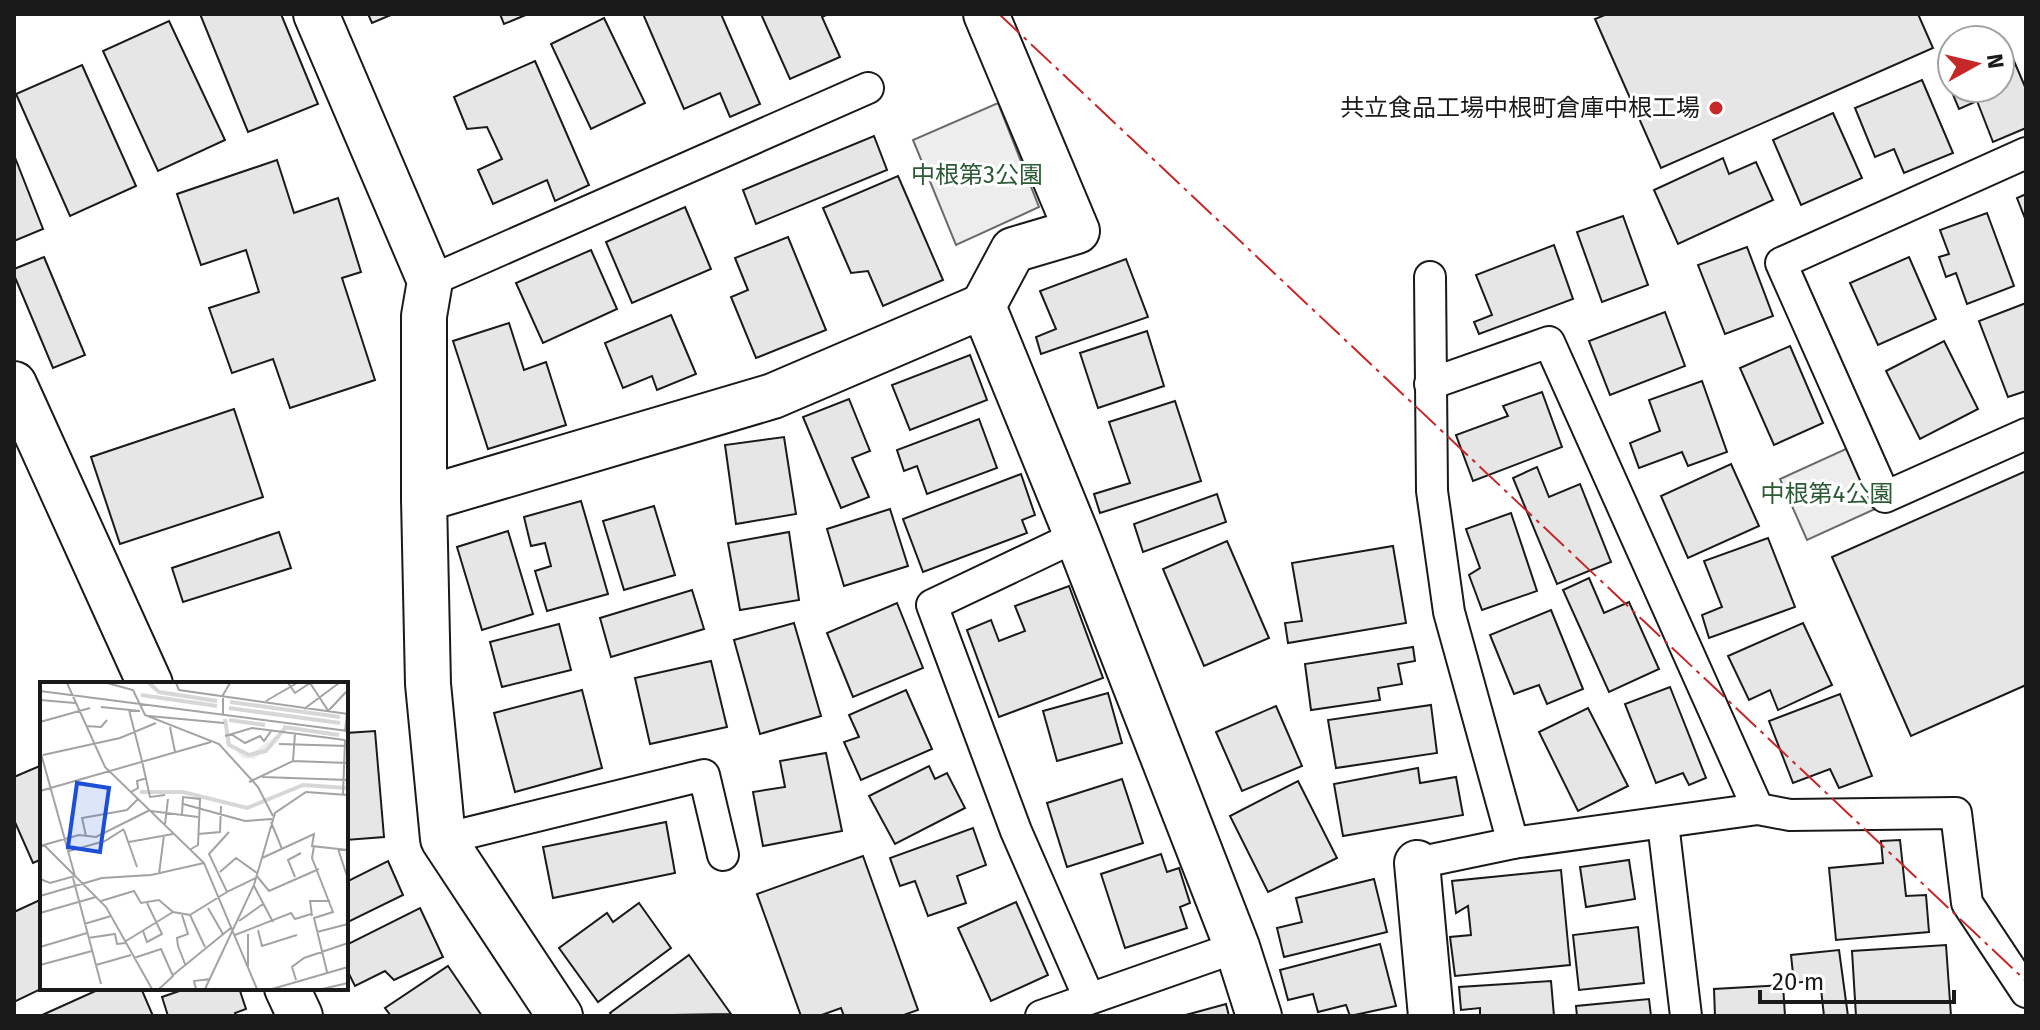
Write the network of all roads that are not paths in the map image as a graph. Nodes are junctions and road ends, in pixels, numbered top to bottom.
1 (316, 14) edge
2 (986, 14) edge
3 (868, 88) dead end
4 (2026, 153) edge
5 (1430, 277) dead end
6 (430, 281) junction
7 (983, 306) junction
8 (14, 384) edge
9 (1430, 384) junction
10 (2026, 434) edge
11 (424, 499) junction
12 (1077, 536) junction
13 (149, 682) edge
14 (1758, 809) junction
15 (1663, 823) junction
16 (443, 839) junction
17 (1513, 843) junction
18 (723, 855) dead end
19 (1417, 863) joint
20 (1237, 947) junction
21 (288, 990) edge
22 (2026, 992) edge
23 (1089, 998) junction
24 (300, 1016) edge
25 (560, 1016) edge
26 (1041, 1016) edge
27 (1259, 1016) edge
28 (1431, 1016) edge
29 (1686, 1016) edge
30 (2010, 1016) edge

1 - 6 street
2 - 7 street
3 - 6 lane
4 - 10 lane
5 - 9 lane
6 - 11 street
7 - 11 street
7 - 12 street
8 - 13 street
9 - 14 lane
9 - 17 lane
11 - 16 street
12 - 20 street
12 - 23 lane
14 - 15 lane
14 - 22 lane
15 - 17 lane
15 - 29 lane
16 - 18 lane
16 - 25 street
17 - 19 lane
19 - 28 street
20 - 23 lane
20 - 27 street
21 - 24 street
22 - 30 lane
23 - 26 lane

